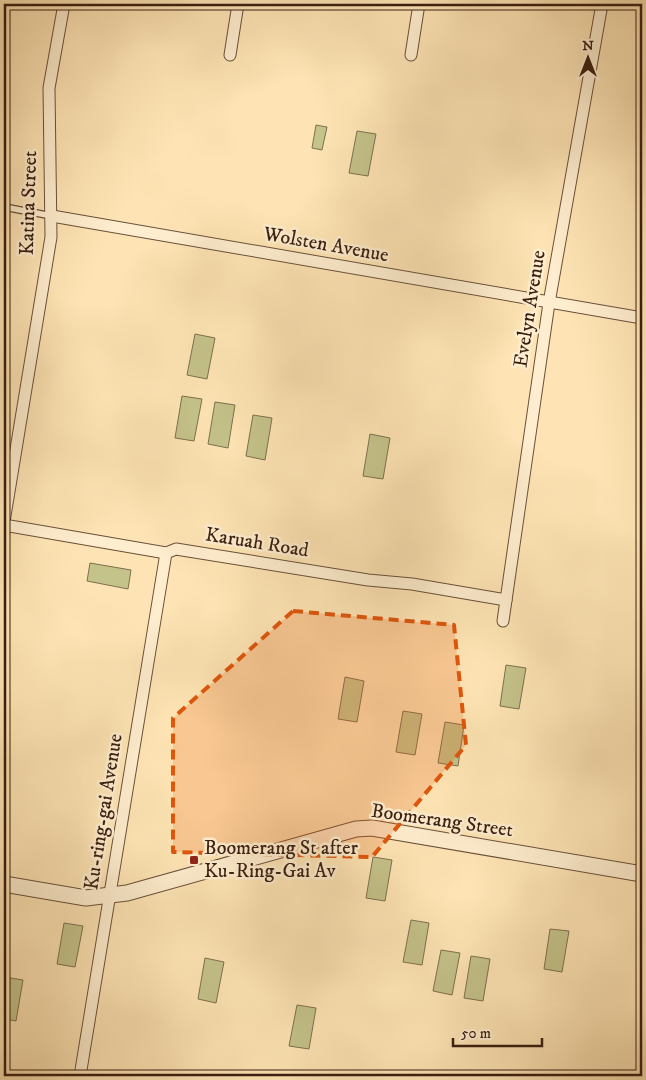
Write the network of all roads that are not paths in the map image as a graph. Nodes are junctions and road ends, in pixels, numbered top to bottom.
1 (64, 4) edge
2 (238, 4) edge
3 (419, 4) edge
4 (602, 4) edge
5 (230, 55) dead end
6 (411, 55) dead end
7 (4, 207) edge
8 (52, 216) junction
9 (549, 303) junction
10 (642, 318) edge
11 (4, 524) edge
12 (166, 554) junction
13 (506, 600) junction
14 (503, 621) dead end
15 (642, 874) edge
16 (4, 884) edge
17 (109, 896) junction
18 (80, 1076) edge

1 - 8 street, Katina Street
2 - 5 street
3 - 6 street
4 - 9 street, Evelyn Avenue
7 - 8 lane, Wolsten Avenue
8 - 9 street, Wolsten Avenue
8 - 11 street, Katina Street
9 - 10 street, Wolsten Avenue
9 - 13 street, Evelyn Avenue
11 - 12 street, Karuah Road
12 - 13 street, Karuah Road
12 - 17 street, Ku-ring-gai Avenue
13 - 14 street, Evelyn Avenue
15 - 17 street, Boomerang Street
16 - 17 street, Boomerang Street
17 - 18 street, Ku-ring-gai Avenue

